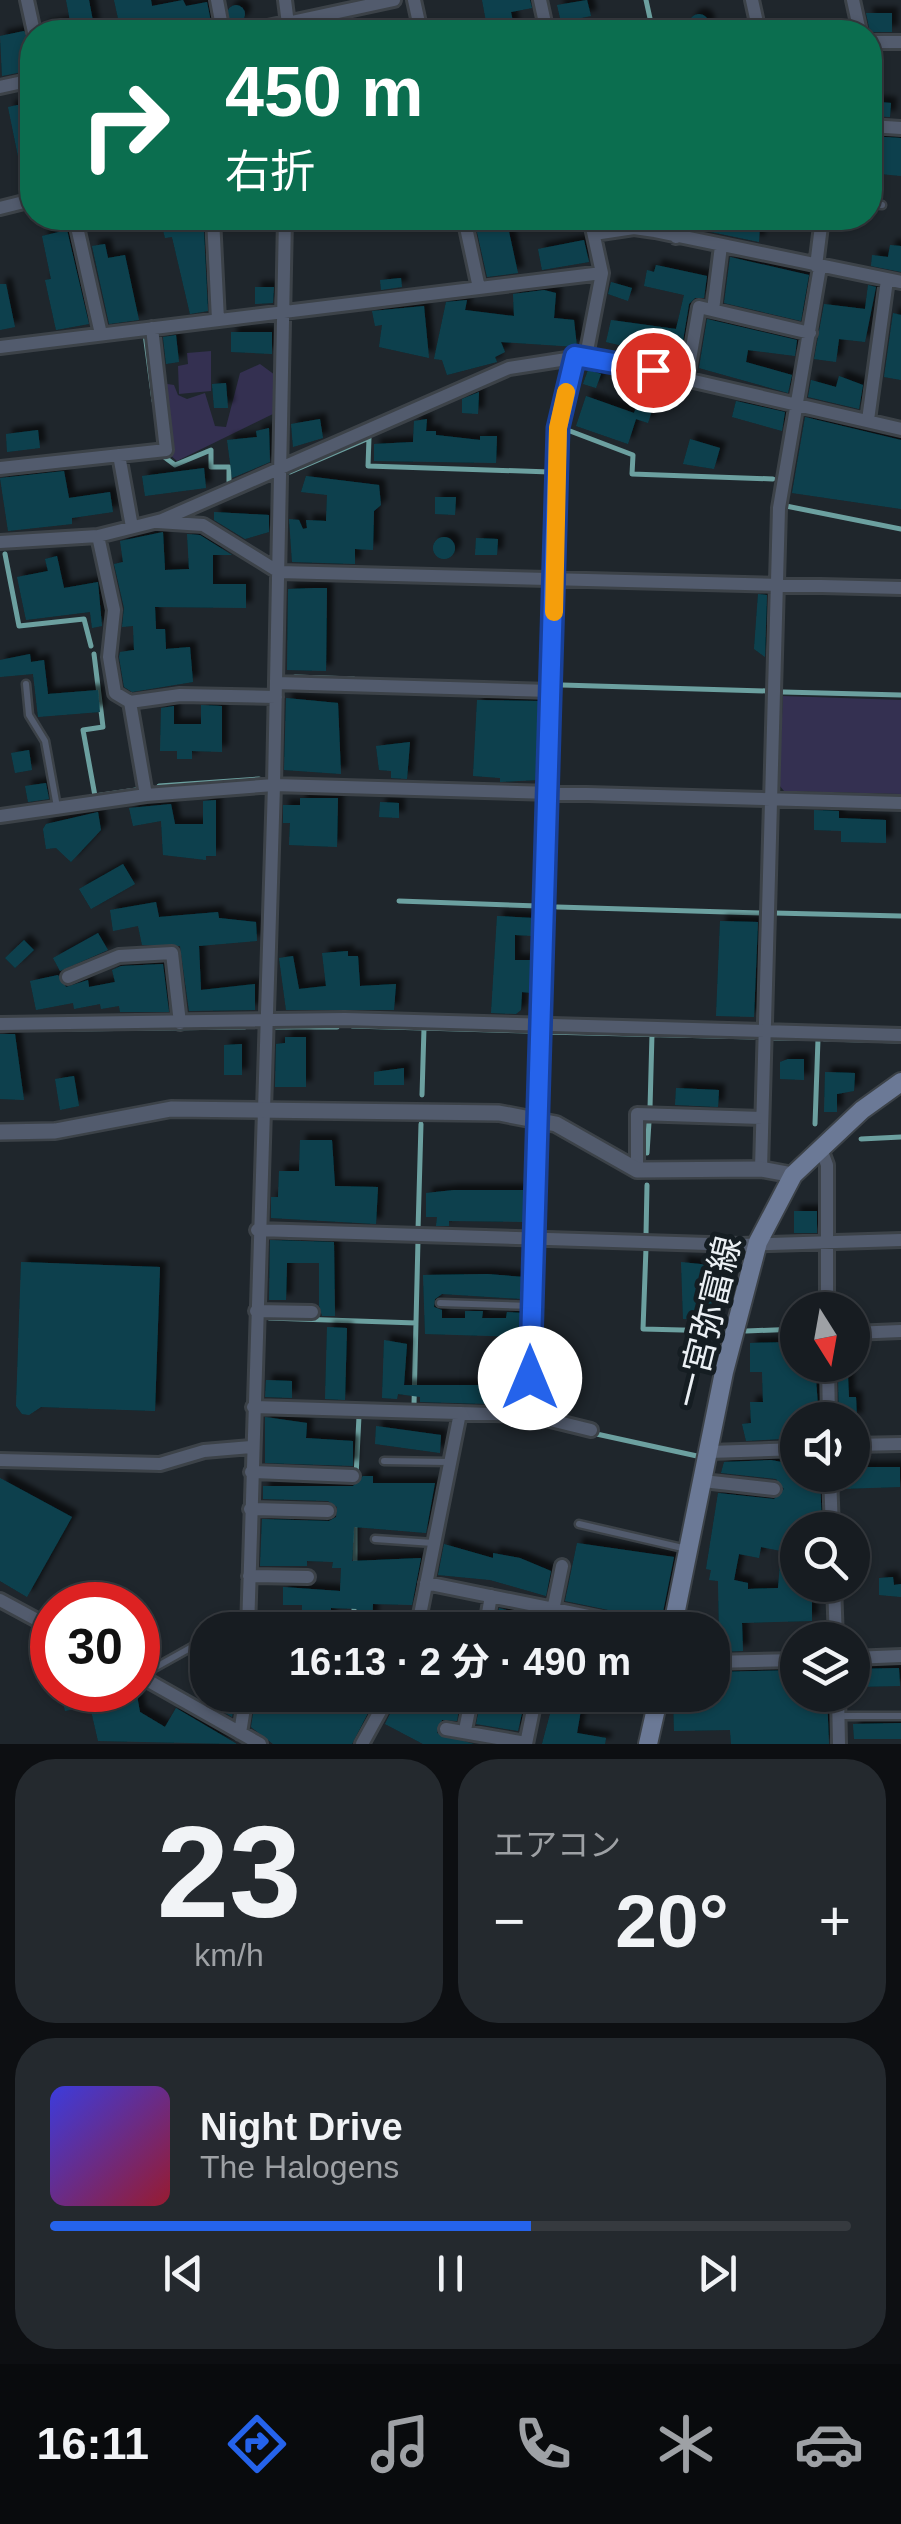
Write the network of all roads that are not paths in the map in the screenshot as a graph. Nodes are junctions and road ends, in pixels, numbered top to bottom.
1 (394, 0) edge
2 (319, 20) edge
3 (78, 230) edge
4 (214, 230) edge
5 (285, 230) edge
6 (467, 230) edge
7 (593, 230) edge
8 (621, 230) edge
9 (643, 230) edge
10 (677, 230) edge
11 (821, 230) edge
12 (594, 234) junction
13 (676, 237) junction
14 (721, 246) junction
15 (818, 267) junction
16 (602, 273) junction
17 (894, 281) edge
18 (479, 288) junction
19 (713, 310) junction
20 (283, 313) junction
21 (218, 320) junction
22 (152, 328) junction
23 (810, 333) junction
24 (101, 334) junction
25 (0, 347) edge
26 (581, 356) junction
27 (687, 376) junction
28 (800, 403) junction
29 (868, 420) junction
30 (901, 429) edge
31 (119, 455) junction
32 (0, 468) edge
33 (281, 468) junction
34 (156, 521) junction
35 (132, 527) junction
36 (98, 536) junction
37 (0, 542) edge
38 (278, 572) junction
39 (555, 577) junction
40 (777, 584) junction
41 (901, 588) edge
42 (26, 684) dead end
43 (276, 690) junction
44 (551, 691) junction
45 (130, 702) junction
46 (274, 785) junction
47 (548, 792) junction
48 (146, 795) junction
49 (773, 799) junction
50 (901, 802) edge
51 (58, 808) junction
52 (0, 816) edge
53 (68, 977) dead end
54 (266, 1019) junction
55 (539, 1022) junction
56 (180, 1023) junction
57 (0, 1024) edge
58 (765, 1029) junction
59 (901, 1034) edge
60 (901, 1082) edge
61 (261, 1110) junction
62 (536, 1118) junction
63 (762, 1118) junction
64 (0, 1132) edge
65 (820, 1149) junction
66 (760, 1169) junction
67 (637, 1170) junction
68 (793, 1175) junction
69 (258, 1230) junction
70 (533, 1237) junction
71 (901, 1240) edge
72 (758, 1242) junction
73 (826, 1242) junction
74 (827, 1292) edge
75 (440, 1303) dead end
76 (531, 1306) junction
77 (256, 1311) junction
78 (312, 1312) dead end
79 (901, 1332) edge
80 (870, 1333) edge
81 (253, 1408) junction
82 (460, 1413) junction
83 (530, 1415) junction
84 (591, 1430) dead end
85 (901, 1444) edge
86 (870, 1445) edge
87 (252, 1447) junction
88 (780, 1450) edge
89 (709, 1452) junction
90 (0, 1460) edge
91 (384, 1460) dead end
92 (450, 1462) junction
93 (251, 1472) junction
94 (354, 1476) dead end
95 (703, 1481) junction
96 (774, 1489) dead end
97 (250, 1509) junction
98 (328, 1511) dead end
99 (579, 1524) dead end
100 (374, 1539) dead end
101 (434, 1543) junction
102 (689, 1550) junction
103 (562, 1566) dead end
104 (249, 1576) junction
105 (308, 1577) dead end
106 (426, 1583) junction
107 (491, 1596) junction
108 (0, 1600) edge
109 (554, 1609) junction
110 (248, 1612) edge
111 (420, 1612) edge
112 (488, 1612) edge
113 (553, 1612) edge
114 (569, 1612) edge
115 (676, 1612) edge
116 (30, 1616) edge
117 (190, 1648) edge
118 (901, 1656) edge
119 (870, 1657) edge
120 (780, 1660) edge
121 (730, 1662) edge
122 (160, 1664) edge
123 (160, 1687) edge
124 (243, 1712) edge
125 (380, 1712) edge
126 (468, 1712) edge
127 (533, 1712) edge
128 (655, 1712) edge
129 (839, 1712) edge
130 (839, 1716) junction
131 (901, 1716) edge
132 (446, 1728) dead end
133 (464, 1730) junction
134 (240, 1733) junction
135 (260, 1744) edge
136 (362, 1744) edge
137 (526, 1744) edge
138 (648, 1744) edge
139 (839, 1744) edge

1 - 2 street
3 - 24 street
4 - 21 street
5 - 20 street
6 - 18 street
7 - 12 street
8 - 12 street
9 - 13 street
10 - 13 street
11 - 15 street
12 - 16 street
13 - 14 street
14 - 15 street
14 - 19 street
15 - 17 street
15 - 23 street
16 - 18 street
16 - 26 street
17 - 29 street
18 - 20 street
19 - 23 street
19 - 27 street
20 - 21 street
20 - 33 street
21 - 22 street
22 - 24 street
22 - 31 street
23 - 28 street
24 - 25 street
26 - 27 street
26 - 33 street
26 - 39 street
27 - 28 street
28 - 29 street
28 - 40 street
29 - 30 street
31 - 32 street
31 - 35 street
33 - 34 street
33 - 38 street
34 - 35 street
34 - 38 street
35 - 36 street
36 - 37 street
36 - 45 street
38 - 39 street
38 - 43 street
39 - 40 street
39 - 44 street
40 - 41 street
40 - 49 street
42 - 51 lane
43 - 44 street
43 - 45 street
43 - 46 street
44 - 47 street
45 - 48 street
46 - 47 street
46 - 48 street
46 - 54 street
47 - 49 street
47 - 55 street
48 - 51 street
49 - 50 street
49 - 58 street
51 - 52 street
53 - 56 street
54 - 55 street
54 - 56 street
54 - 61 street
55 - 58 street
55 - 62 street
56 - 57 street
58 - 59 street
58 - 63 street
60 - 65 main road, 一宮弥富線
61 - 62 street
61 - 64 street
61 - 69 street
62 - 67 street
62 - 70 street
63 - 66 street
63 - 67 street
65 - 68 main road, 一宮弥富線
65 - 73 street
66 - 67 street
66 - 68 street
68 - 72 main road, 一宮弥富線
69 - 70 street
69 - 77 street
70 - 72 street
70 - 76 street
71 - 73 street
72 - 73 street
72 - 89 main road, 一宮弥富線
73 - 74 street
75 - 76 lane
76 - 83 street
77 - 78 street
77 - 81 street
79 - 80 street
81 - 82 street
81 - 87 street
82 - 83 street
82 - 92 street
83 - 84 street
85 - 86 street
87 - 90 street
87 - 93 street
88 - 89 street
89 - 95 main road, 一宮弥富線
91 - 92 lane
92 - 101 street
93 - 94 street
93 - 97 street
95 - 96 street
95 - 102 main road, 一宮弥富線
97 - 98 street
97 - 104 street
99 - 102 lane
100 - 101 lane
101 - 106 street
102 - 115 main road, 一宮弥富線
103 - 109 street
104 - 105 street
104 - 110 street
106 - 107 street
106 - 111 street
107 - 109 street
107 - 112 street
108 - 116 street
109 - 113 street
109 - 114 street
117 - 122 lane
118 - 119 street
120 - 121 street
123 - 134 street
124 - 134 street
125 - 136 street
126 - 133 street
127 - 137 street
128 - 138 main road
129 - 130 street
130 - 131 lane
130 - 139 street
132 - 133 street
133 - 137 street
134 - 135 street

